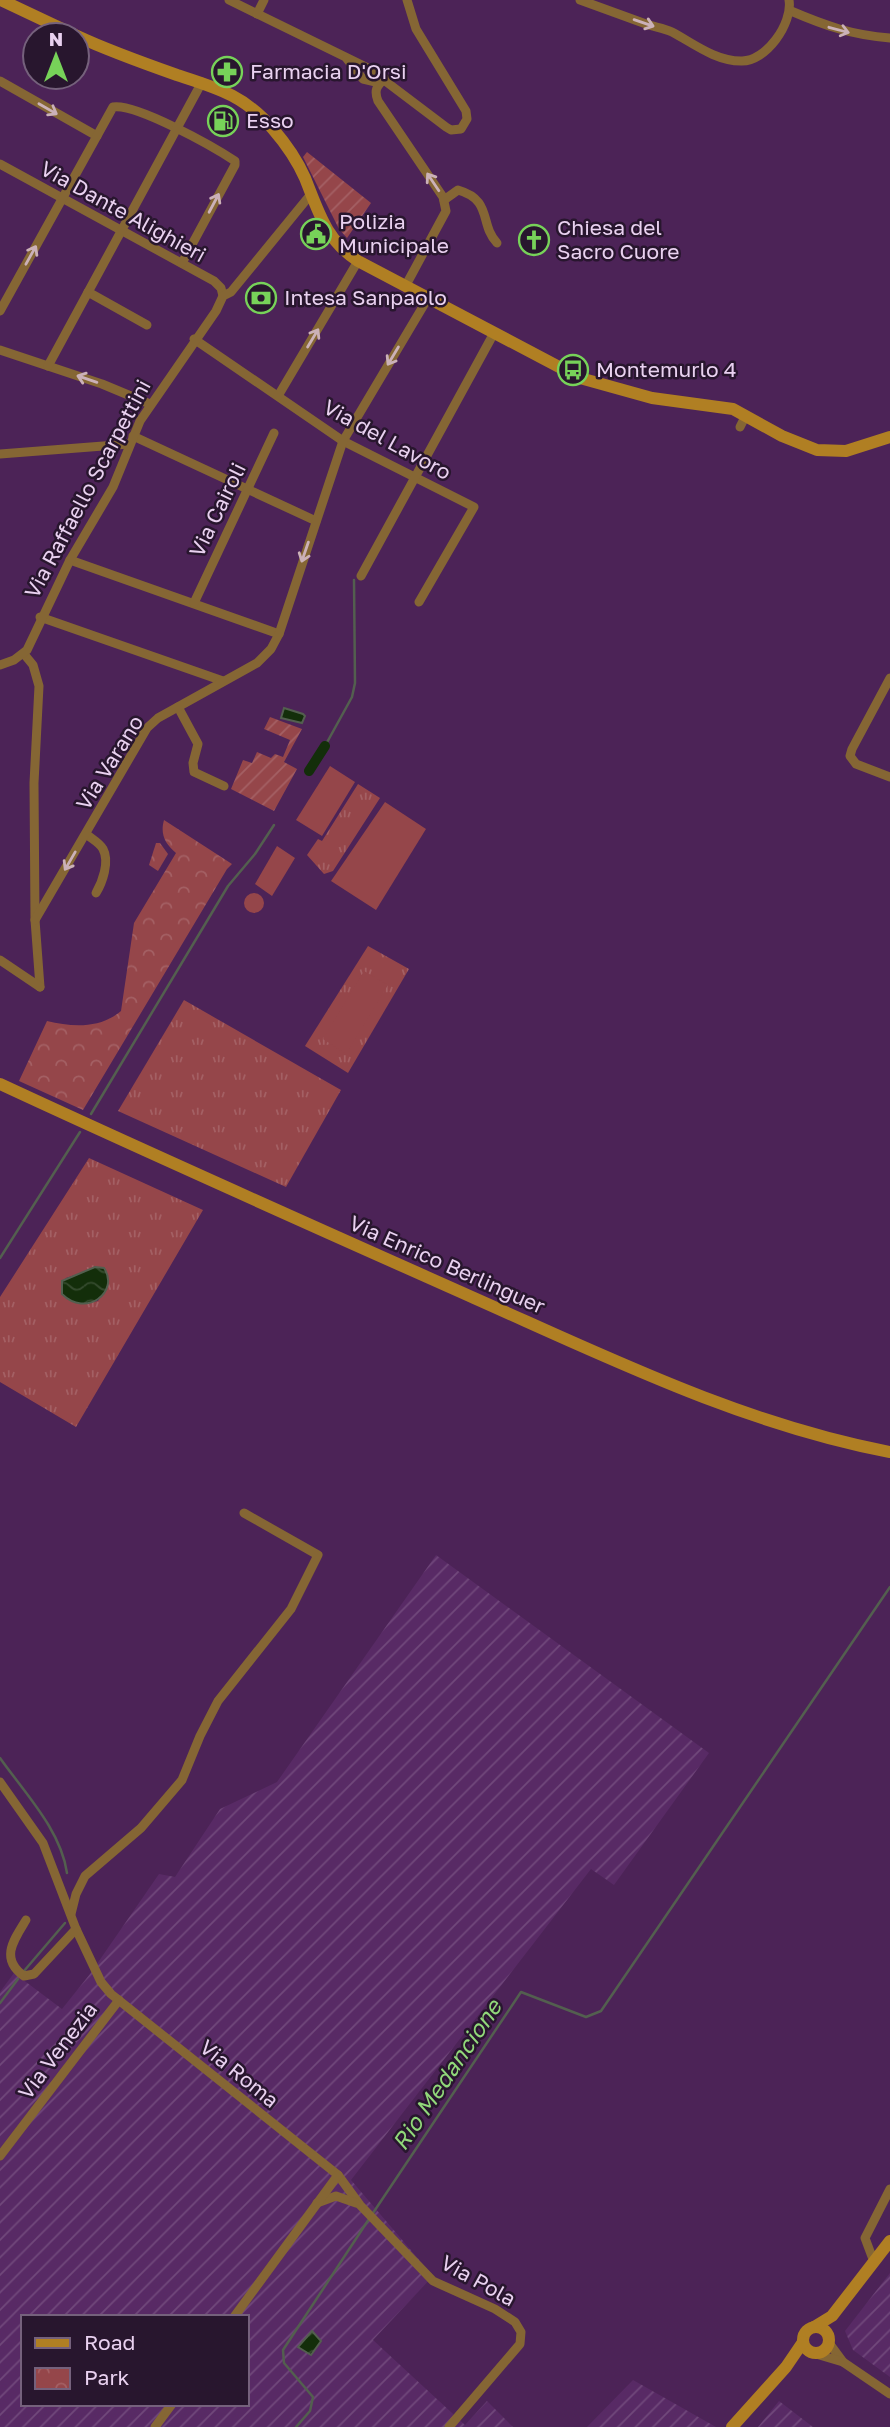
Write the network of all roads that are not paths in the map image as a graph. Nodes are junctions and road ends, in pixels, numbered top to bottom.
1 (1, 0) edge
2 (229, 0) edge
3 (264, 0) edge
4 (407, 0) edge
5 (580, 0) edge
6 (789, 0) edge
7 (791, 10) junction
8 (257, 14) junction
9 (46, 21) edge
10 (890, 38) edge
11 (91, 41) edge
12 (0, 81) edge
13 (383, 81) junction
14 (202, 82) junction
15 (176, 128) junction
16 (97, 136) junction
17 (0, 163) edge
18 (311, 194) junction
19 (61, 199) junction
20 (444, 201) junction
21 (120, 230) junction
22 (497, 243) dead end
23 (358, 261) junction
24 (182, 263) junction
25 (406, 285) junction
26 (88, 292) junction
27 (223, 296) junction
28 (428, 298) junction
29 (0, 311) edge
30 (147, 325) dead end
31 (494, 333) junction
32 (194, 339) junction
33 (0, 350) edge
34 (48, 366) junction
35 (278, 396) junction
36 (150, 404) junction
37 (274, 433) dead end
38 (890, 437) edge
39 (131, 440) junction
40 (343, 441) junction
41 (0, 454) edge
42 (416, 477) junction
43 (248, 489) junction
44 (316, 521) junction
45 (70, 560) junction
46 (361, 576) dead end
47 (419, 602) dead end
48 (194, 603) junction
49 (40, 617) junction
50 (279, 634) junction
51 (24, 654) junction
52 (0, 665) edge
53 (890, 678) edge
54 (223, 681) junction
55 (177, 707) junction
56 (890, 778) edge
57 (224, 786) dead end
58 (86, 834) junction
59 (96, 893) dead end
60 (36, 920) junction
61 (0, 960) edge
62 (0, 1084) edge
63 (890, 1452) edge
64 (244, 1513) dead end
65 (0, 1782) edge
66 (71, 1915) junction
67 (26, 1920) dead end
68 (76, 1929) junction
69 (118, 2000) junction
70 (0, 2156) edge
71 (338, 2175) junction
72 (890, 2189) edge
73 (315, 2204) junction
74 (360, 2205) junction
75 (890, 2241) edge
76 (874, 2262) junction
77 (235, 2315) edge
78 (832, 2316) junction
79 (814, 2327) junction
80 (829, 2338) junction
81 (803, 2342) junction
82 (814, 2353) junction
83 (843, 2362) junction
84 (786, 2367) junction
85 (890, 2394) edge
86 (171, 2406) edge
87 (155, 2427) edge
88 (449, 2427) edge
89 (732, 2427) edge

1 - 9 street
2 - 8 street
3 - 8 street
4 - 13 street
5 -> 7 street
6 - 7 street
7 -> 10 street
8 - 13 street
11 - 14 street
12 -> 16 street
20 -> 13 street
14 - 15 street
14 - 18 street
15 - 16 street
15 - 21 street
24 -> 15 street
16 - 19 street
17 - 19 street, Via Dante Alighieri
18 - 23 street
18 - 27 street, Via Raffaello Scarpettini
19 - 21 street, Via Dante Alighieri
29 -> 19 street
20 - 22 street
20 - 25 street
21 - 24 street, Via Dante Alighieri
21 - 26 street
23 - 25 street
35 -> 23 street
24 - 27 street, Via Dante Alighieri
25 - 28 street
26 - 30 street
26 - 34 street
27 - 32 street, Via Raffaello Scarpettini
28 - 31 street
28 -> 40 street, Via Varano
31 - 38 street
31 - 42 street
32 - 35 street, Via del Lavoro
32 - 36 street, Via Raffaello Scarpettini
33 - 34 street
36 -> 34 street
35 - 40 street, Via del Lavoro
36 - 39 street, Via Raffaello Scarpettini
37 - 43 street, Via Cairoli
39 - 41 street
39 - 43 street
39 - 45 street, Via Raffaello Scarpettini
40 - 42 street, Via del Lavoro
40 - 44 street, Via Varano
42 - 46 street
42 - 47 street, Via del Lavoro
43 - 44 street
43 - 48 street, Via Cairoli
44 -> 50 street, Via Varano
45 - 48 street
45 - 49 street, Via Raffaello Scarpettini
48 - 50 street
49 - 51 street, Via Raffaello Scarpettini
49 - 54 street
50 - 54 street, Via Varano
51 - 52 street
51 - 60 street
53 - 56 street
54 - 55 street, Via Varano
55 - 57 street
55 - 58 street, Via Varano
58 - 59 street
58 -> 60 street, Via Varano
60 - 61 street
62 - 63 street, Via Enrico Berlinguer
64 - 66 street
65 - 66 street, Via Roma
66 - 68 street, Via Roma
67 - 68 street
68 - 69 street, Via Roma
69 - 70 street, Via Venezia
69 - 71 street, Via Roma
71 - 73 street
71 - 74 street, Via Pola
72 - 76 street
73 - 74 street
73 - 77 street
74 - 88 street, Via Pola
75 - 76 street
76 - 78 street
78 - 79 street
78 - 80 street
79 - 80 street
79 - 81 street
80 - 82 street
80 - 83 street
81 - 82 street
81 - 84 street
82 - 83 street
82 - 84 street
83 - 85 street
84 - 89 street
86 - 87 street

